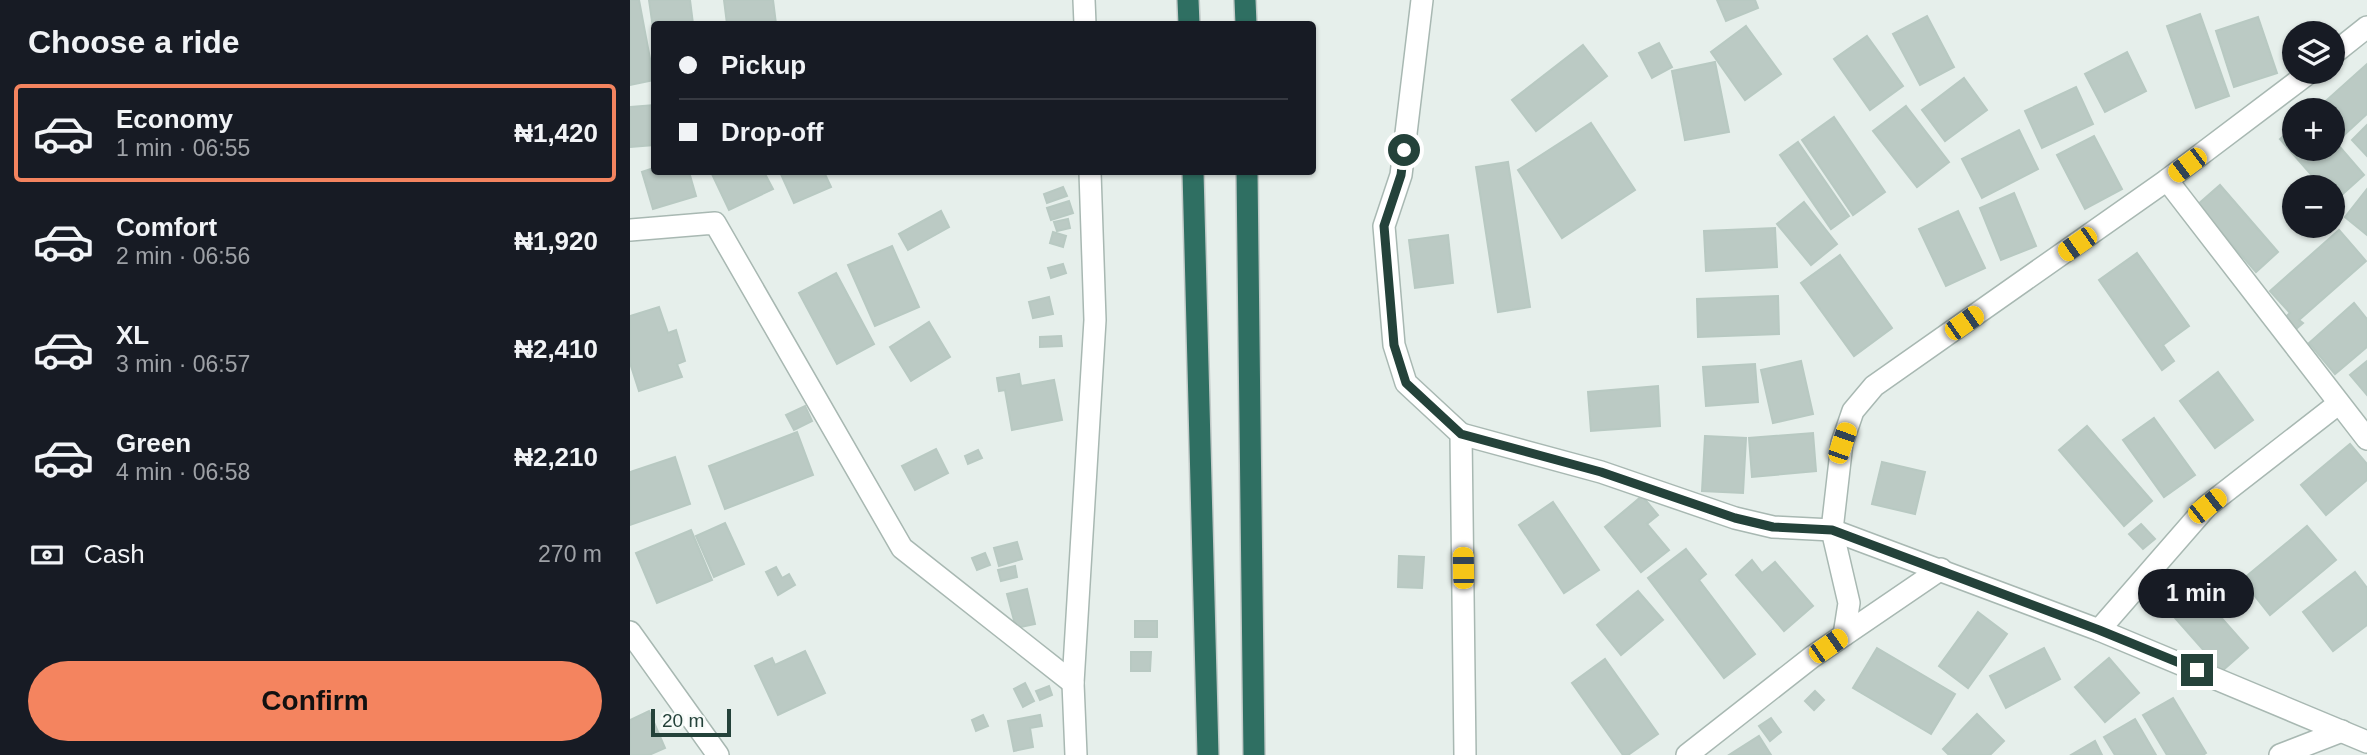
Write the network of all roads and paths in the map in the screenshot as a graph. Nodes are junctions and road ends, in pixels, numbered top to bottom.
1 (1084, 0) edge
2 (1188, 0) edge
3 (1245, 0) edge
4 (1422, 0) edge
5 (1085, 21) edge
6 (1189, 21) edge
7 (1246, 21) edge
8 (2362, 37) edge
9 (2345, 47) edge
10 (2294, 84) edge
11 (1090, 175) edge
12 (1192, 175) edge
13 (1247, 175) edge
14 (2167, 180) junction
15 (630, 230) edge
16 (2338, 404) junction
17 (1461, 434) junction
18 (2367, 439) edge
19 (1832, 530) junction
20 (1941, 569) junction
21 (2099, 630) junction
22 (630, 632) edge
23 (1844, 635) junction
24 (1073, 683) junction
25 (2343, 731) junction
26 (2367, 741) edge
27 (718, 755) edge
28 (1076, 755) edge
29 (1208, 755) edge
30 (1254, 755) edge
31 (1465, 755) edge
32 (1687, 755) edge
33 (2280, 755) edge

1 - 5 street
2 - 6 highway
3 - 7 highway
4 - 17 street
8 - 9 street
10 - 14 street
11 - 24 street
12 - 29 highway
13 - 30 highway
14 - 16 street
14 - 19 street
15 - 24 street
16 - 18 street
16 - 21 street
17 - 19 street
17 - 31 street
19 - 20 street
19 - 23 street
20 - 21 street
20 - 23 street
21 - 25 street
22 - 27 street
23 - 32 street
24 - 28 street
25 - 26 street
25 - 33 street

